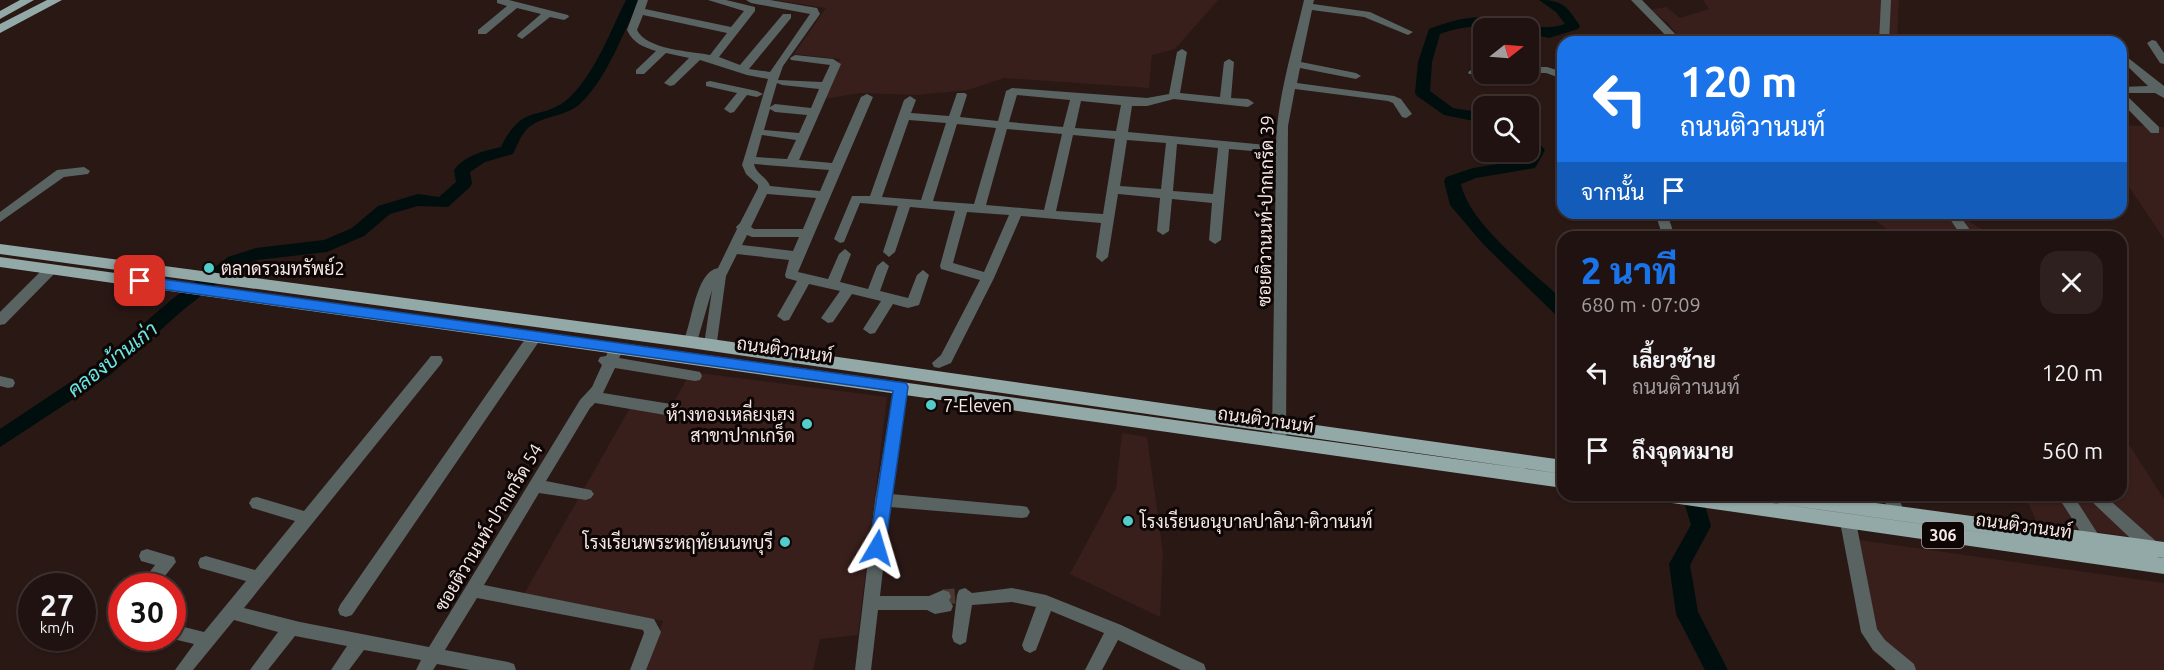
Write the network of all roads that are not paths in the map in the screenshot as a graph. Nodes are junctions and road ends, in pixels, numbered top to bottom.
1 (21, 0) edge
2 (28, 0) edge
3 (44, 0) edge
4 (56, 0) edge
5 (548, 0) edge
6 (713, 0) edge
7 (751, 0) edge
8 (1636, 0) edge
9 (1886, 0) edge
10 (501, 1) edge
11 (1309, 3) edge
12 (514, 5) junction
13 (641, 5) edge
14 (0, 10) edge
15 (535, 11) junction
16 (547, 14) junction
17 (0, 16) edge
18 (787, 16) dead end
19 (564, 17) dead end
20 (0, 21) edge
21 (0, 29) edge
22 (733, 31) junction
23 (482, 32) dead end
24 (1408, 32) dead end
25 (522, 36) dead end
26 (1672, 36) edge
27 (1884, 36) edge
28 (2152, 43) dead end
29 (663, 50) junction
30 (1182, 52) dead end
31 (697, 57) junction
32 (711, 58) junction
33 (795, 58) dead end
34 (2127, 60) dead end
35 (2164, 61) edge
36 (1229, 62) dead end
37 (726, 64) junction
38 (1294, 64) junction
39 (743, 69) junction
40 (1539, 70) edge
41 (640, 72) dead end
42 (1557, 74) edge
43 (1356, 76) dead end
44 (779, 79) junction
45 (670, 83) dead end
46 (1290, 85) junction
47 (827, 86) junction
48 (2127, 90) edge
49 (744, 91) junction
50 (2162, 91) edge
51 (757, 94) dead end
52 (962, 95) dead end
53 (1174, 96) junction
54 (867, 97) dead end
55 (1077, 97) junction
56 (910, 100) dead end
57 (1225, 101) junction
58 (1126, 102) junction
59 (2127, 102) edge
60 (1248, 103) dead end
61 (775, 108) dead end
62 (730, 109) dead end
63 (815, 111) junction
64 (1407, 114) dead end
65 (905, 116) junction
66 (954, 120) junction
67 (1002, 124) junction
68 (1069, 130) junction
69 (2155, 130) dead end
70 (767, 134) dead end
71 (1121, 136) junction
72 (803, 137) junction
73 (1172, 141) junction
74 (1224, 145) junction
75 (1281, 150) junction
76 (757, 161) dead end
77 (791, 164) junction
78 (836, 167) junction
79 (84, 171) dead end
80 (1112, 189) junction
81 (769, 190) dead end
82 (1167, 194) junction
83 (824, 195) junction
84 (1219, 199) junction
85 (874, 201) junction
86 (905, 203) junction
87 (926, 205) junction
88 (962, 208) junction
89 (979, 210) junction
90 (1016, 213) junction
91 (1049, 214) junction
92 (0, 218) edge
93 (1107, 219) junction
94 (742, 227) junction
95 (1163, 231) dead end
96 (807, 233) junction
97 (840, 239) dead end
98 (1215, 240) dead end
99 (0, 249) edge
100 (734, 249) junction
101 (889, 252) dead end
102 (845, 254) dead end
103 (797, 256) junction
104 (1102, 257) dead end
105 (0, 262) edge
106 (726, 265) junction
107 (884, 266) dead end
108 (51, 269) junction
109 (924, 275) dead end
110 (988, 278) junction
111 (805, 279) junction
112 (832, 285) junction
113 (849, 289) junction
114 (872, 294) junction
115 (890, 299) junction
116 (784, 316) dead end
117 (828, 318) dead end
118 (0, 320) edge
119 (491, 322) junction
120 (870, 329) dead end
121 (535, 336) junction
122 (690, 342) junction
123 (711, 345) junction
124 (612, 356) junction
125 (436, 360) dead end
126 (936, 370) junction
127 (695, 376) dead end
128 (901, 387) junction
129 (589, 400) junction
130 (676, 411) dead end
131 (1279, 434) junction
132 (1557, 466) edge
133 (1557, 480) edge
134 (536, 486) junction
135 (586, 494) dead end
136 (883, 500) junction
137 (1708, 501) edge
138 (1861, 501) edge
139 (2069, 501) edge
140 (2101, 501) edge
141 (257, 503) dead end
142 (1893, 503) edge
143 (1022, 512) dead end
144 (307, 518) junction
145 (1848, 522) junction
146 (2093, 539) junction
147 (2158, 549) edge
148 (147, 556) dead end
149 (206, 563) dead end
150 (2164, 566) edge
151 (158, 573) edge
152 (258, 578) junction
153 (474, 590) junction
154 (954, 600) junction
155 (1046, 602) junction
156 (872, 603) junction
157 (346, 610) dead end
158 (231, 612) junction
159 (290, 629) junction
160 (1116, 630) junction
161 (186, 635) edge
162 (960, 637) dead end
163 (207, 640) junction
164 (361, 641) junction
165 (1030, 645) dead end
166 (435, 654) junction
167 (1167, 664) edge
168 (183, 670) edge
169 (258, 670) edge
170 (339, 670) edge
171 (424, 670) edge
172 (508, 670) edge
173 (638, 670) edge
174 (863, 670) edge
175 (1093, 670) edge
176 (1198, 670) edge
177 (1908, 670) edge

1 - 14 main road
2 - 17 main road
3 - 20 main road
4 - 21 main road
5 - 15 street
6 - 22 street
7 - 44 street
8 - 26 street
9 - 27 street
10 - 12 street
11 - 24 street
11 - 38 street, ซอยติวานนท์-ปากเกร็ด 39
12 - 15 street
12 - 23 street
13 - 22 street
13 - 29 street
15 - 16 street
16 - 19 street
16 - 25 street
18 - 39 street
22 - 32 street
28 - 35 street
29 - 31 street
29 - 41 street
30 - 53 street
31 - 32 street
31 - 45 street
32 - 37 street
33 - 47 street
34 - 50 street
36 - 57 street
37 - 39 street
37 - 49 street
38 - 43 street
38 - 46 street, ซอยติวานนท์-ปากเกร็ด 39
39 - 44 street
40 - 42 street
44 - 47 street
44 - 94 street
46 - 64 street
46 - 75 street, ซอยติวานนท์-ปากเกร็ด 39
47 - 63 street
48 - 50 street
49 - 51 street
49 - 62 street
52 - 66 street
53 - 57 street
53 - 58 street
54 - 78 street
55 - 58 street
55 - 67 street
55 - 68 street
56 - 65 street
57 - 60 street
58 - 71 street
59 - 69 street
61 - 63 street
63 - 72 street
65 - 66 street
65 - 85 street
66 - 67 street
66 - 87 street
67 - 68 street
67 - 89 street
68 - 71 street
68 - 91 street
70 - 72 street
71 - 73 street
71 - 80 street
72 - 77 street
73 - 74 street
73 - 82 street
74 - 75 street
74 - 84 street
75 - 131 street, ซอยติวานนท์-ปากเกร็ด 39
76 - 77 street
77 - 78 street
78 - 83 street
79 - 92 street
80 - 82 street
80 - 93 street
81 - 83 street
82 - 84 street
82 - 95 street
83 - 96 street
84 - 98 street
85 - 86 street
85 - 97 street
86 - 87 street
86 - 101 street
87 - 88 street
88 - 89 street
88 - 110 street
89 - 90 street
90 - 91 street
90 - 110 street
91 - 93 street
93 - 104 street
94 - 96 street
94 - 100 street
96 - 103 street
99 - 119 main road, ถนนติวานนท์
100 - 103 street
100 - 106 street
102 - 112 street
103 - 111 street
105 - 108 main road, ถนนติวานนท์
106 - 122 street
106 - 123 street
107 - 114 street
108 - 118 street
108 - 119 main road, ถนนติวานนท์
109 - 115 street
110 - 126 street
111 - 112 street
111 - 116 street
112 - 113 street
113 - 114 street
113 - 117 street
114 - 115 street
115 - 120 street
119 - 121 main road, ถนนติวานนท์
119 - 122 main road, ถนนติวานนท์
121 - 124 main road, ถนนติวานนท์
121 - 157 street
122 - 123 main road, ถนนติวานนท์
123 - 126 main road, ถนนติวานนท์
124 - 127 street
124 - 128 main road, ถนนติวานนท์
124 - 129 street, ซอยติวานนท์-ปากเกร็ด 54
125 - 144 street
126 - 131 main road, ถนนติวานนท์
128 - 131 main road, ถนนติวานนท์
128 - 136 street
129 - 130 street
129 - 134 street, ซอยติวานนท์-ปากเกร็ด 54
131 - 132 main road, ถนนติวานนท์
131 - 133 main road, ถนนติวานนท์
134 - 135 street
134 - 153 street, ซอยติวานนท์-ปากเกร็ด 54
136 - 143 street
136 - 156 street
137 - 145 main road, ถนนติวานนท์ / 306
138 - 142 main road, ถนนติวานนท์ / 306
139 - 146 street
140 - 147 street
141 - 144 street
142 - 146 main road, ถนนติวานนท์ / 306
144 - 152 street
145 - 150 main road, ถนนติวานนท์ / 306
145 - 177 street
146 - 147 main road, ถนนติวานนท์ / 306
148 - 151 street
149 - 152 street
152 - 158 street
153 - 166 street, ซอยติวานนท์-ปากเกร็ด 54
153 - 173 street
154 - 155 street
154 - 156 street
154 - 162 street
155 - 160 street
155 - 165 street
156 - 174 street
158 - 159 street
158 - 163 street
159 - 164 street
159 - 169 street
160 - 167 street
160 - 175 street
161 - 163 street
163 - 168 street
164 - 166 street
164 - 170 street
166 - 171 street, ซอยติวานนท์-ปากเกร็ด 54
166 - 172 street
167 - 176 street

